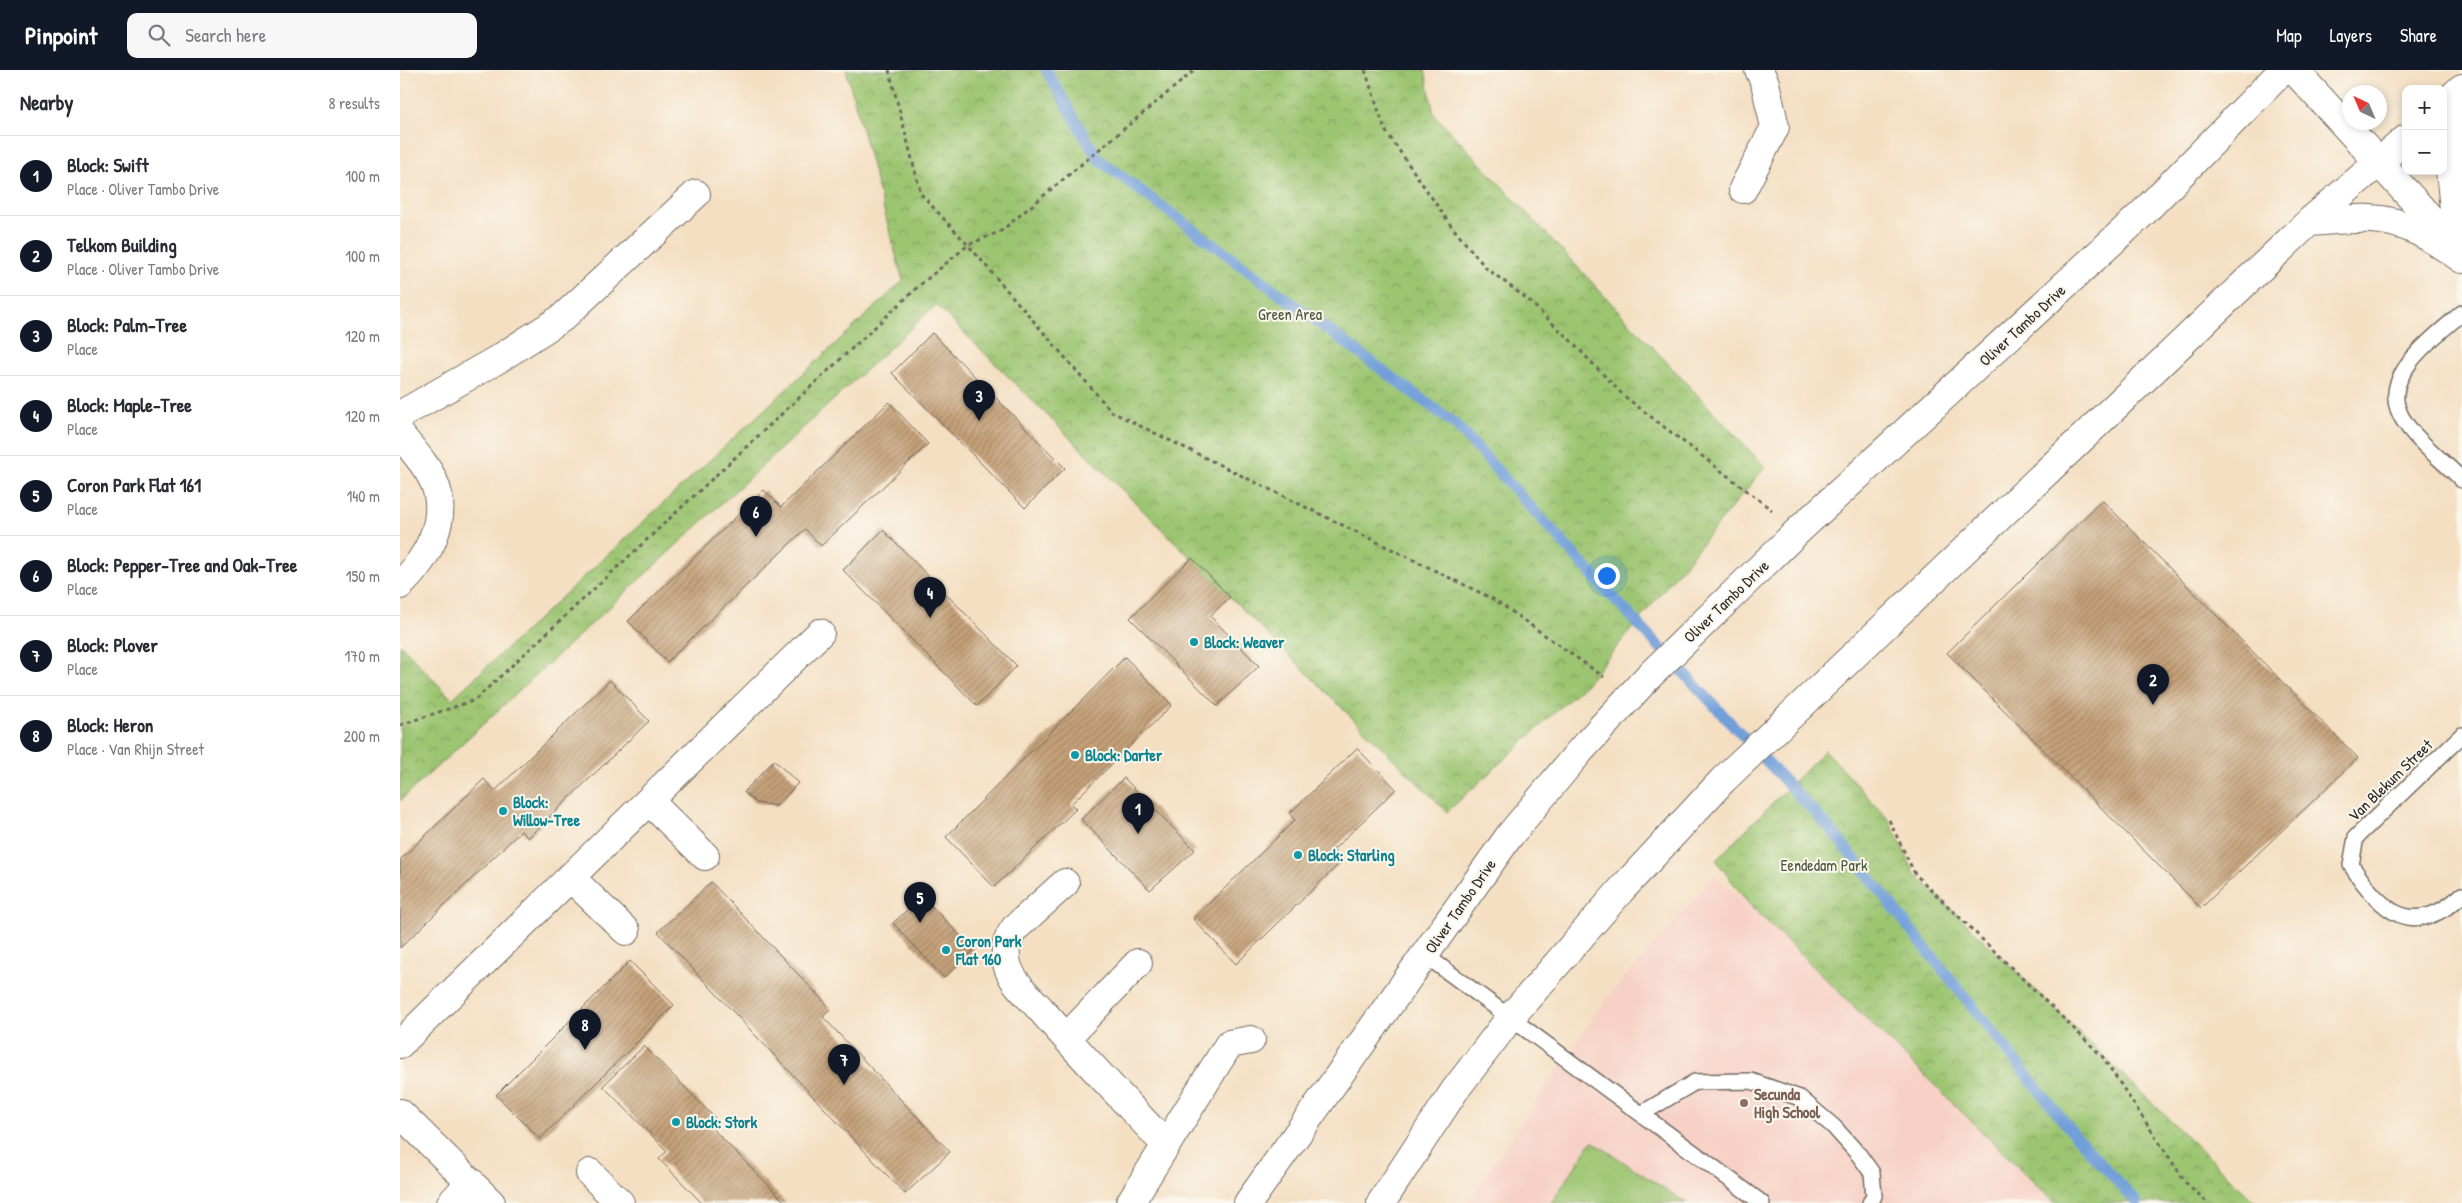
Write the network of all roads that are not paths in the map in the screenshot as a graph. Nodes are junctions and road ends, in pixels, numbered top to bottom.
1 (1759, 70) edge
2 (2283, 70) edge
3 (2294, 70) edge
4 (2462, 88) edge
5 (2447, 101) edge
6 (2462, 115) edge
7 (2402, 143) edge
8 (2380, 163) junction
9 (1743, 190) dead end
10 (696, 194) dead end
11 (2308, 222) junction
12 (2461, 254) edge
13 (2462, 313) edge
14 (400, 415) edge
15 (400, 434) edge
16 (2462, 480) edge
17 (400, 585) edge
18 (820, 633) dead end
19 (2462, 735) edge
20 (649, 801) junction
21 (705, 856) dead end
22 (570, 878) junction
23 (1065, 883) dead end
24 (2462, 895) edge
25 (626, 931) dead end
26 (1425, 954) junction
27 (1138, 963) dead end
28 (1510, 1018) junction
29 (1066, 1038) junction
30 (1250, 1040) dead end
31 (400, 1044) edge
32 (400, 1113) edge
33 (1640, 1114) junction
34 (1166, 1145) junction
35 (590, 1172) dead end
36 (471, 1182) junction
37 (451, 1203) edge
38 (491, 1203) edge
39 (620, 1203) edge
40 (1130, 1203) edge
41 (1248, 1203) edge
42 (1381, 1203) edge
43 (1762, 1203) edge
44 (1870, 1203) edge

1 - 9 street
2 - 26 street, Oliver Tambo Drive
3 - 8 street
4 - 5 street
6 - 12 street
7 - 8 street
8 - 11 street
8 - 12 street
10 - 14 street
11 - 12 street
11 - 28 street
13 - 16 lane
15 - 17 street
18 - 20 street
19 - 24 lane, Van Blekum Street
20 - 21 street
20 - 22 street
22 - 25 street
22 - 31 street
23 - 29 street
26 - 28 lane
26 - 41 street, Oliver Tambo Drive
27 - 29 street
28 - 33 lane
28 - 42 street
29 - 34 street
30 - 34 street
32 - 36 street
33 - 43 lane
33 - 44 lane
34 - 40 street
35 - 39 street
36 - 37 street
36 - 38 street

